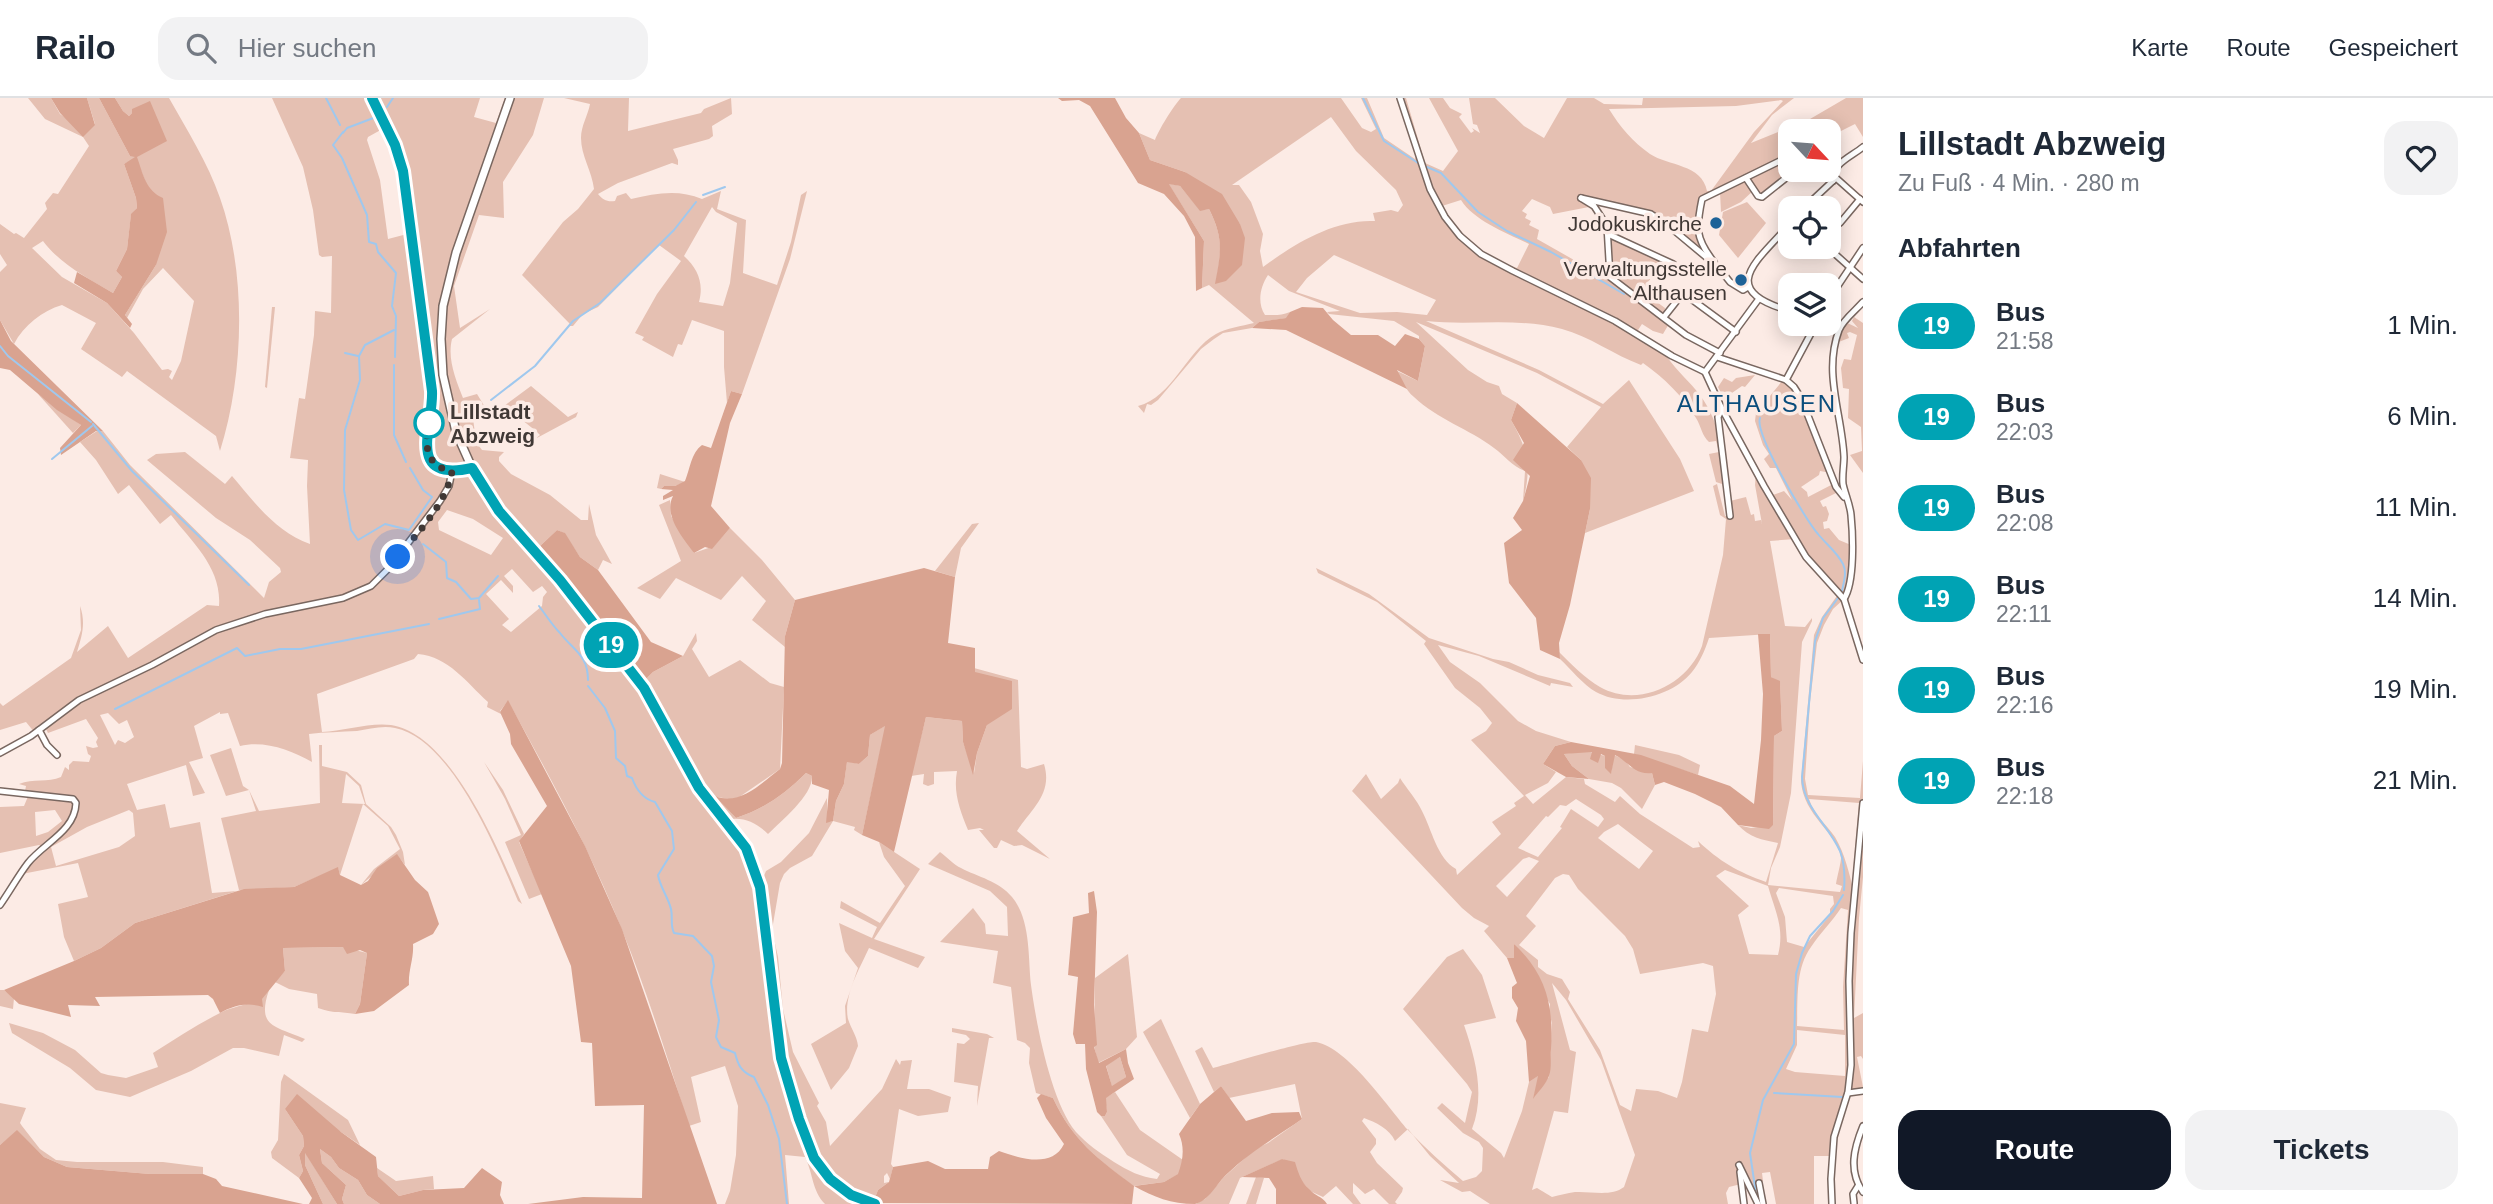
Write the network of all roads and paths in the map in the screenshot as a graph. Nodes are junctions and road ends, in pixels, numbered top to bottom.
1 (372, 98) edge
2 (510, 98) edge
3 (1400, 98) edge
4 (1863, 147) edge
5 (1778, 162) edge
6 (1841, 162) edge
7 (1746, 178) junction
8 (1781, 182) edge
9 (1832, 182) edge
10 (1839, 182) edge
11 (1817, 196) edge
12 (1862, 201) edge
13 (1841, 222) edge
14 (1608, 234) junction
15 (1778, 238) edge
16 (1863, 248) edge
17 (1840, 259) edge
18 (1673, 264) dead end
19 (1718, 267) junction
20 (1848, 268) junction
21 (1841, 279) edge
22 (1863, 279) edge
23 (1748, 287) junction
24 (1758, 300) junction
25 (1863, 302) edge
26 (1778, 307) edge
27 (1664, 317) junction
28 (1841, 325) edge
29 (1736, 332) junction
30 (1810, 336) edge
31 (1838, 336) edge
32 (1719, 355) junction
33 (1705, 372) junction
34 (1786, 380) junction
35 (1722, 409) junction
36 (463, 446) junction
37 (472, 468) junction
38 (455, 471) junction
39 (1846, 499) junction
40 (1730, 516) dead end
41 (1844, 599) junction
42 (1863, 660) edge
43 (40, 730) junction
44 (0, 753) edge
45 (57, 755) dead end
46 (0, 791) edge
47 (1863, 803) edge
48 (0, 905) edge
49 (1863, 1091) edge
50 (1848, 1093) junction
51 (1863, 1126) edge
52 (1759, 1183) dead end
53 (1858, 1186) junction
54 (1863, 1192) edge
55 (1854, 1203) edge
56 (875, 1204) edge
57 (1744, 1204) edge
58 (1761, 1204) edge
59 (1832, 1204) edge

1 - 38 main road
2 - 36 main road
3 - 33 street
4 - 6 street
5 - 7 street
7 - 8 street
7 - 19 street
9 - 11 street
10 - 12 street
12 - 13 street
14 - 18 street
14 - 19 street
14 - 27 street
15 - 23 street
16 - 20 street
17 - 20 street
19 - 23 street
20 - 21 street
20 - 22 street
23 - 24 street
24 - 26 street
24 - 29 street
25 - 28 street
27 - 29 street
27 - 32 street
29 - 32 street
30 - 34 street
31 - 39 street
32 - 33 street
32 - 34 street
33 - 35 street
34 - 39 street
35 - 40 street
35 - 41 street
36 - 37 main road
36 - 38 main road
37 - 38 main road
37 - 56 main road
38 - 43 street
39 - 41 street
41 - 42 street
43 - 44 street
43 - 45 street
46 - 48 street
47 - 50 street
49 - 50 street
50 - 59 street
51 - 53 street
52 - 58 street
53 - 54 street
53 - 55 street
57 - 58 street

